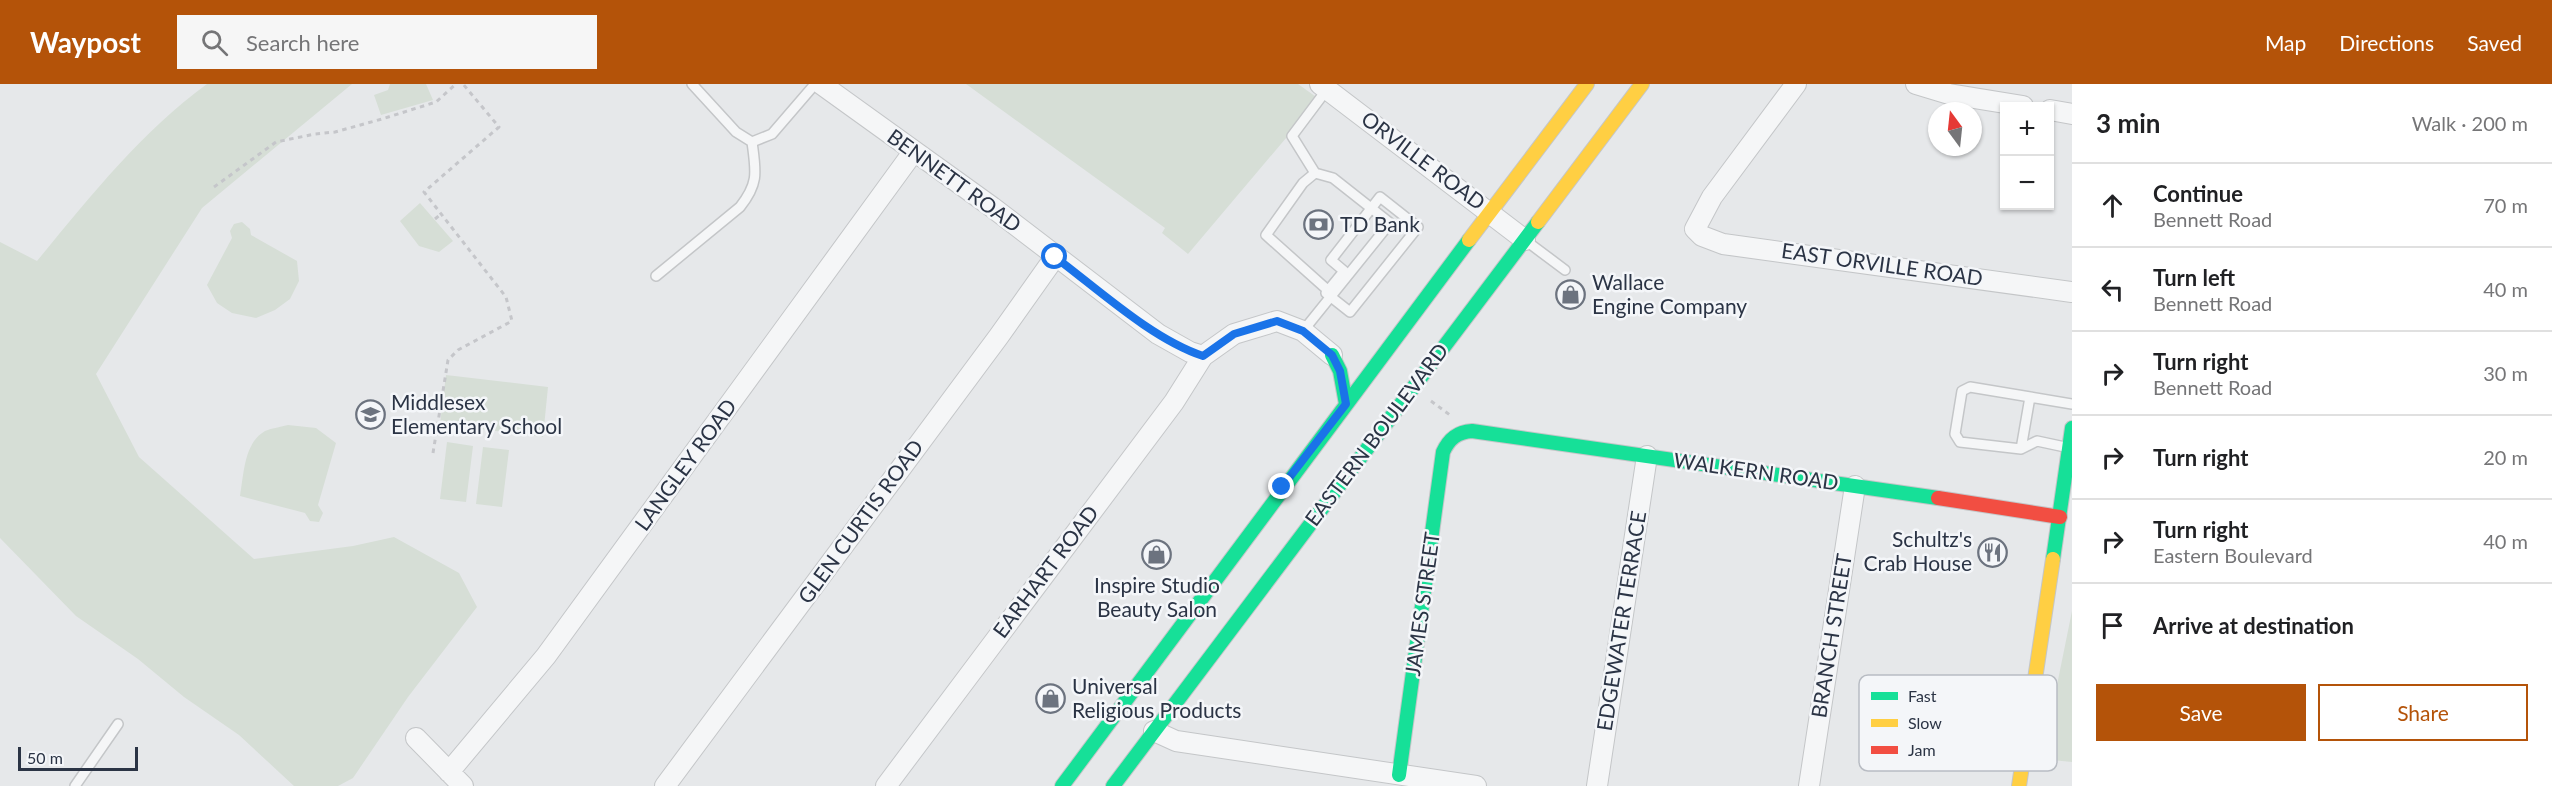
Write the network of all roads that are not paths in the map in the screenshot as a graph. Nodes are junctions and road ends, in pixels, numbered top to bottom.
1 (692, 84) edge
2 (1587, 84) edge
3 (1642, 84) edge
4 (1797, 84) edge
5 (1916, 84) edge
6 (826, 86) edge
7 (1326, 86) edge
8 (2000, 102) edge
9 (2054, 111) edge
10 (2072, 114) edge
11 (752, 142) junction
12 (914, 151) junction
13 (1316, 172) junction
14 (1371, 208) junction
15 (1491, 212) junction
16 (1525, 240) junction
17 (1055, 257) junction
18 (1565, 270) dead end
19 (656, 276) dead end
20 (2072, 292) edge
21 (1333, 294) junction
22 (1303, 331) junction
23 (1332, 355) junction
24 (1203, 356) junction
25 (1378, 361) junction
26 (2030, 397) junction
27 (1346, 404) junction
28 (2072, 404) edge
29 (2072, 428) edge
30 (1452, 436) joint
31 (2069, 448) junction
32 (2021, 449) junction
33 (1647, 456) junction
34 (1855, 486) junction
35 (2060, 518) junction
36 (2036, 675) edge
37 (118, 724) dead end
38 (1154, 731) junction
39 (416, 738) dead end
40 (2021, 771) edge
41 (1399, 776) junction
42 (456, 779) edge
43 (75, 786) edge
44 (665, 786) edge
45 (886, 786) edge
46 (1062, 786) edge
47 (1113, 786) edge
48 (1476, 786) edge
49 (1597, 786) edge
50 (1809, 786) edge
51 (2019, 786) edge

1 - 11 lane
2 - 15 main road, EASTERN BOULEVARD
3 - 16 main road, EASTERN BOULEVARD
4 - 20 street, EAST ORVILLE ROAD
5 - 8 street
6 - 11 lane
6 - 12 street, BENNETT ROAD
7 - 13 lane
7 - 15 street, ORVILLE ROAD
9 - 10 street
11 - 19 lane
12 - 17 street, BENNETT ROAD
12 - 42 street, LANGLEY ROAD
13 - 14 lane
13 - 21 lane
14 - 14 lane
14 - 21 lane
15 - 16 street, ORVILLE ROAD
15 - 25 main road, EASTERN BOULEVARD
16 - 18 lane
16 - 38 main road, EASTERN BOULEVARD
17 - 24 street, BENNETT ROAD
17 - 44 street, GLEN CURTIS ROAD
21 - 22 lane
22 - 23 street
22 - 24 street
23 - 25 main road
23 - 27 main road
24 - 45 street, EARHART ROAD
25 - 27 main road, EASTERN BOULEVARD
26 - 28 lane
26 - 32 lane
26 - 32 lane
27 - 46 main road, EASTERN BOULEVARD
29 - 31 main road
30 - 33 main road, WALKERN ROAD
30 - 41 main road, JAMES STREET
31 - 32 lane
31 - 35 main road
33 - 34 main road, WALKERN ROAD
33 - 49 street, EDGEWATER TERRACE
34 - 35 main road, WALKERN ROAD
34 - 50 street, BRANCH STREET
35 - 36 main road
37 - 43 lane
38 - 41 street
38 - 47 main road, EASTERN BOULEVARD
39 - 42 street
40 - 51 main road
41 - 48 street

